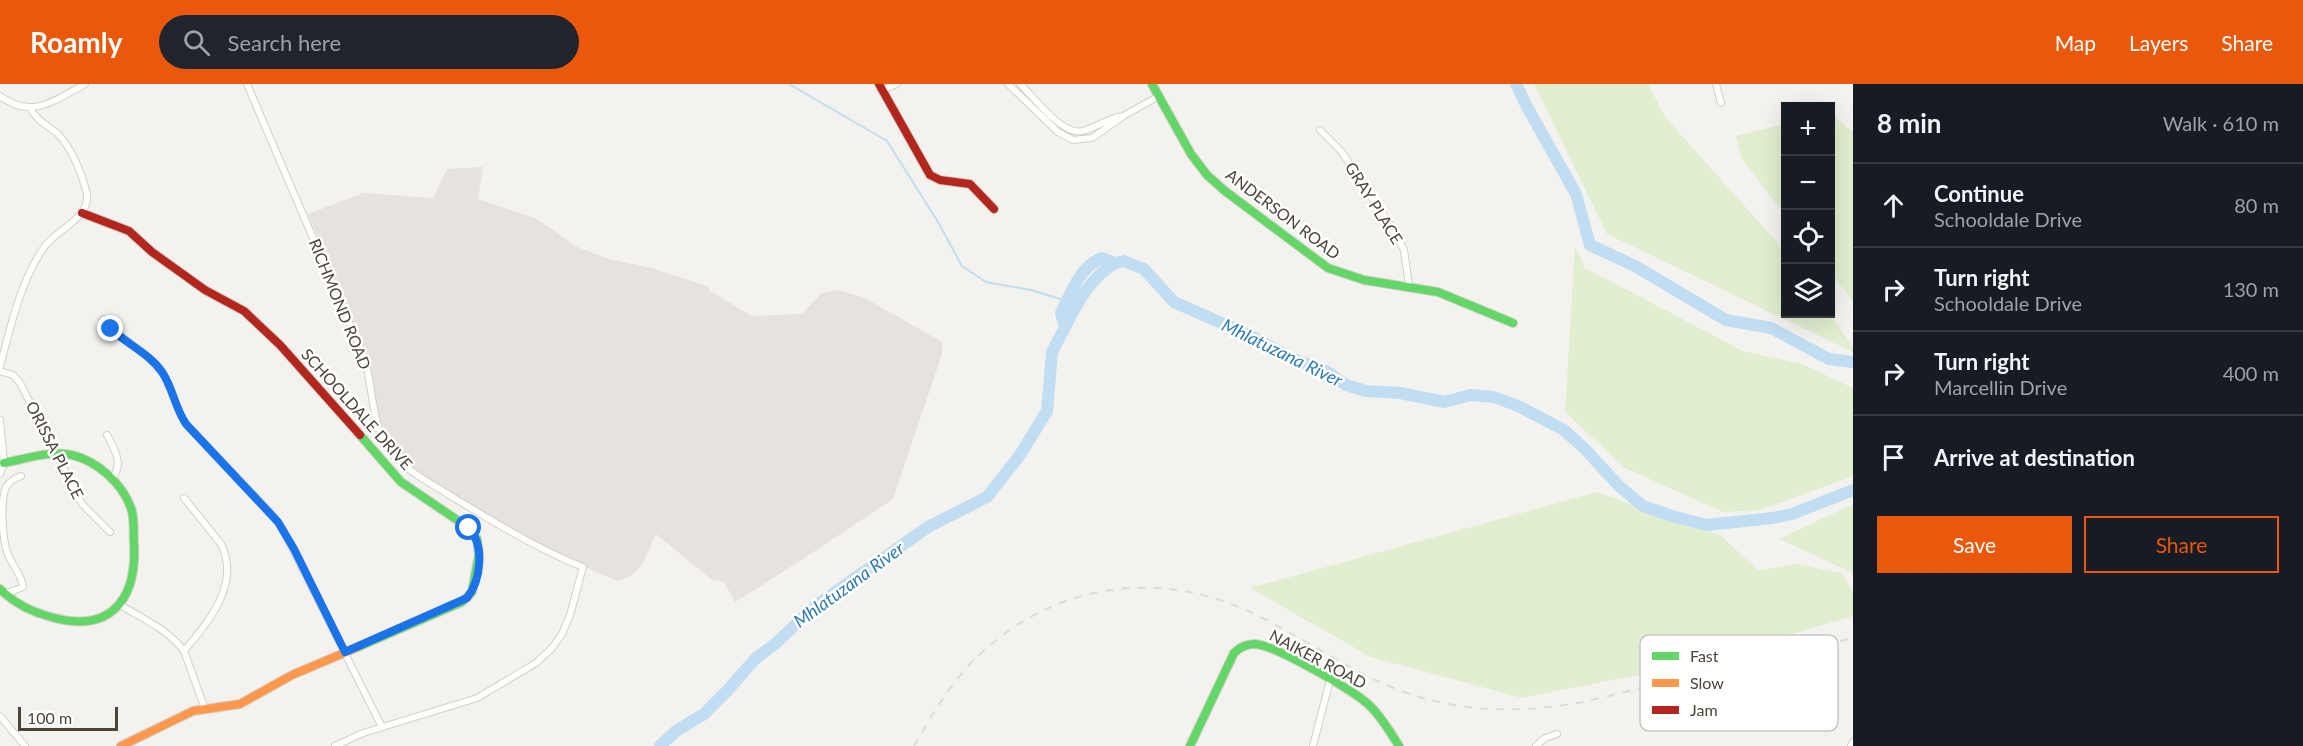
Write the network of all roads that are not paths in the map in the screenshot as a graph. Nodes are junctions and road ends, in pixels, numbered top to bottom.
1 (85, 84) edge
2 (247, 84) edge
3 (897, 84) edge
4 (1008, 84) edge
5 (1020, 84) edge
6 (1152, 84) edge
7 (1716, 84) edge
8 (882, 86) edge
9 (0, 96) edge
10 (1159, 96) junction
11 (1720, 103) dead end
12 (30, 108) junction
13 (1125, 115) junction
14 (1320, 130) dead end
15 (994, 208) dead end
16 (82, 213) junction
17 (1409, 286) junction
18 (103, 319) dead end
19 (1513, 323) dead end
20 (0, 369) edge
21 (0, 420) edge
22 (106, 435) dead end
23 (57, 454) junction
24 (4, 463) junction
25 (0, 474) edge
26 (21, 476) dead end
27 (112, 479) junction
28 (184, 498) dead end
29 (110, 532) dead end
30 (3, 592) edge
31 (120, 605) junction
32 (184, 651) junction
33 (345, 652) junction
34 (1330, 680) junction
35 (206, 709) junction
36 (0, 716) edge
37 (382, 727) junction
38 (1557, 734) dead end
39 (1853, 742) edge
40 (25, 746) edge
41 (122, 746) edge
42 (335, 746) edge
43 (1190, 746) edge
44 (1313, 746) edge
45 (1399, 746) edge
46 (1536, 746) edge
47 (1851, 746) edge

1 - 12 street
2 - 37 street, RICHMOND ROAD
3 - 8 street
4 - 13 street
5 - 13 street
6 - 10 street, ANDERSON ROAD
7 - 11 street
8 - 15 street
9 - 12 street
10 - 13 street
10 - 17 street, ANDERSON ROAD
12 - 16 street
14 - 17 street, GRAY PLACE
16 - 20 street
16 - 33 street, SCHOOLDALE DRIVE
17 - 19 street, ANDERSON ROAD
18 - 33 street
20 - 23 street, ORISSA PLACE
21 - 24 street
22 - 27 street
23 - 24 street
23 - 27 street
23 - 29 street, ORISSA PLACE
24 - 25 street
26 - 30 street
27 - 31 street
28 - 32 street
30 - 31 street
31 - 32 street
32 - 35 street
33 - 35 street, SCHOOLDALE DRIVE
33 - 37 street
34 - 43 street, NAIKER ROAD
34 - 44 street
34 - 45 street, NAIKER ROAD
35 - 41 street, SCHOOLDALE DRIVE
36 - 40 street
37 - 42 street
38 - 46 street
39 - 47 street

